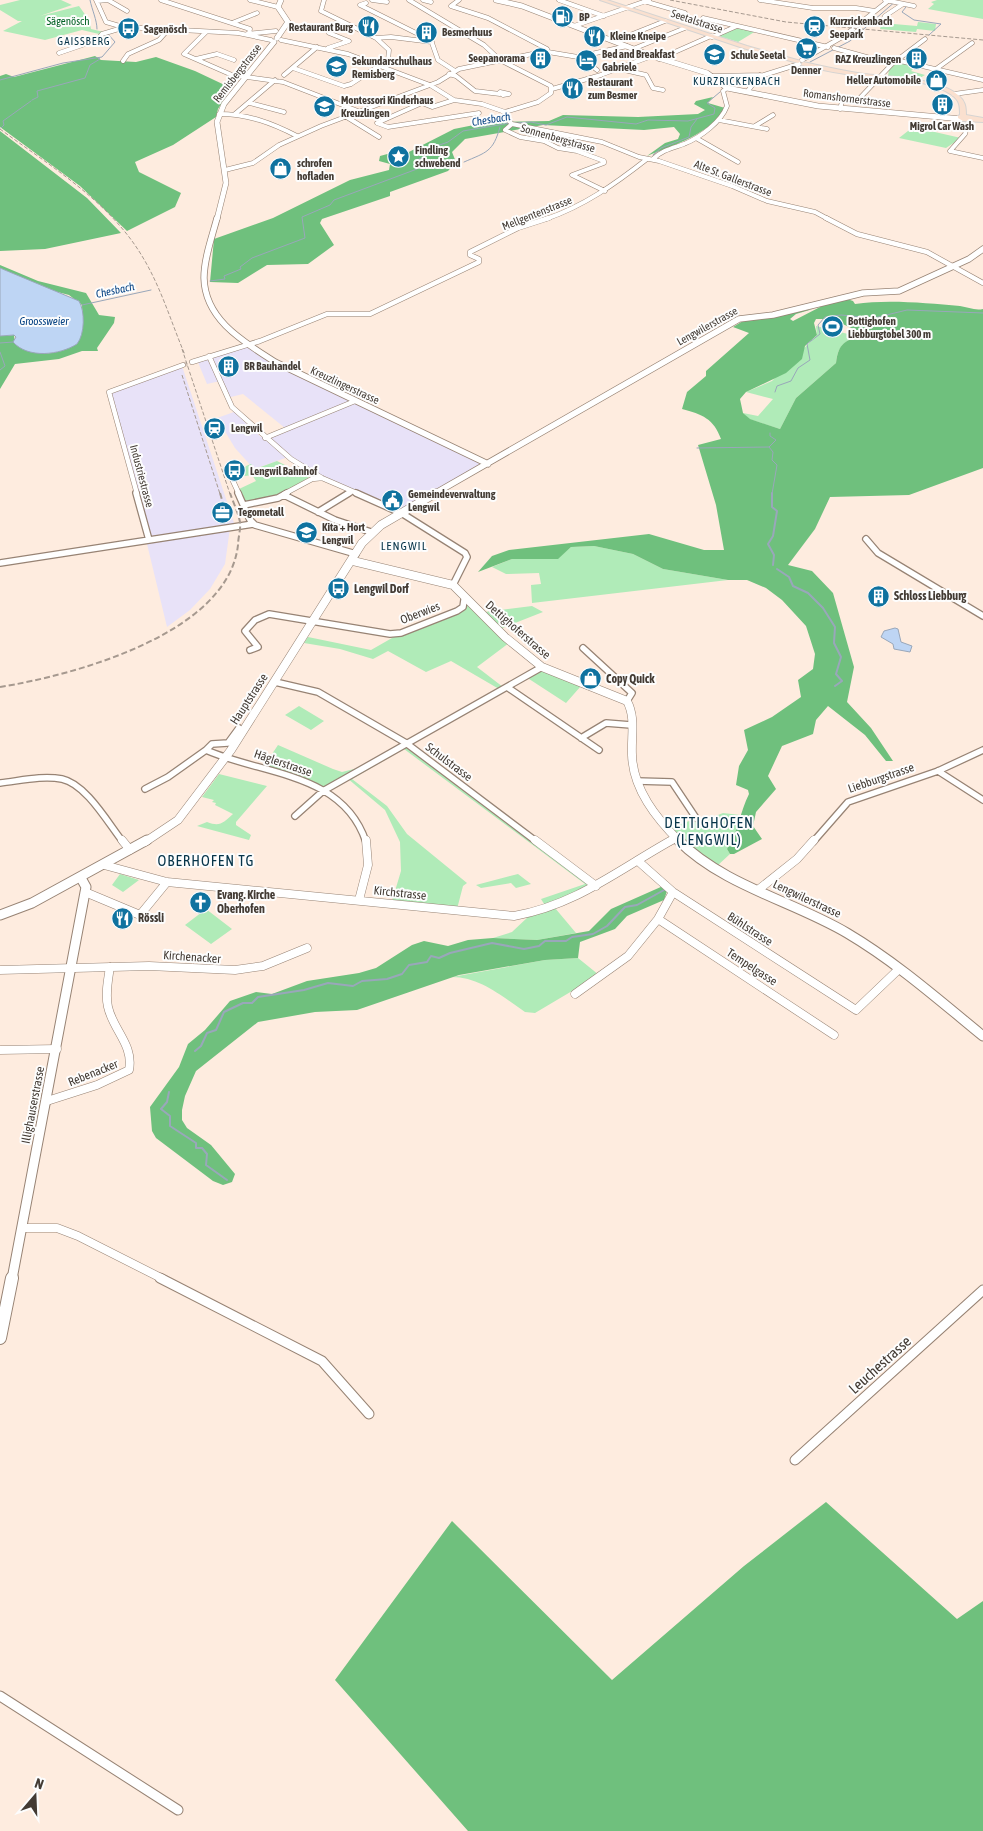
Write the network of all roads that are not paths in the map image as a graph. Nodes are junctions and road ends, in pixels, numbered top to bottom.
1 (97, 0) edge
2 (161, 0) edge
3 (250, 0) edge
4 (281, 0) edge
5 (324, 0) edge
6 (361, 0) edge
7 (372, 0) edge
8 (409, 0) edge
9 (423, 0) edge
10 (459, 0) edge
11 (496, 0) edge
12 (513, 0) edge
13 (559, 0) edge
14 (602, 0) edge
15 (640, 0) edge
16 (760, 0) edge
17 (647, 1) edge
18 (889, 1) edge
19 (388, 2) dead end
20 (431, 2) dead end
21 (508, 2) junction
22 (903, 4) junction
23 (914, 6) dead end
24 (278, 7) junction
25 (628, 8) junction
26 (127, 11) dead end
27 (875, 11) junction
28 (257, 13) dead end
29 (685, 13) dead end
30 (604, 16) junction
31 (703, 18) dead end
32 (665, 21) junction
33 (890, 22) dead end
34 (232, 23) junction
35 (574, 26) junction
36 (738, 26) junction
37 (123, 27) junction
38 (685, 28) junction
39 (167, 31) junction
40 (276, 31) dead end
41 (206, 32) junction
42 (249, 33) junction
43 (329, 33) dead end
44 (244, 35) junction
45 (710, 37) junction
46 (376, 38) junction
47 (924, 39) dead end
48 (276, 40) junction
49 (614, 41) junction
50 (432, 42) junction
51 (972, 44) dead end
52 (627, 46) junction
53 (317, 47) junction
54 (327, 48) junction
55 (828, 48) junction
56 (633, 49) junction
57 (835, 49) dead end
58 (548, 52) junction
59 (58, 53) dead end
60 (587, 56) junction
61 (652, 56) junction
62 (196, 59) junction
63 (660, 59) junction
64 (234, 60) dead end
65 (500, 60) junction
66 (896, 60) junction
67 (124, 61) dead end
68 (800, 63) junction
69 (892, 64) junction
70 (381, 66) junction
71 (293, 68) junction
72 (620, 69) junction
73 (597, 70) dead end
74 (936, 70) junction
75 (455, 71) junction
76 (449, 74) junction
77 (284, 75) dead end
78 (760, 75) junction
79 (712, 76) junction
80 (246, 77) junction
81 (879, 77) junction
82 (276, 80) junction
83 (983, 80) edge
84 (430, 84) junction
85 (727, 88) junction
86 (552, 89) junction
87 (662, 90) dead end
88 (983, 90) edge
89 (747, 92) junction
90 (972, 92) junction
91 (500, 94) dead end
92 (954, 94) junction
93 (827, 96) dead end
94 (983, 96) edge
95 (843, 98) junction
96 (454, 100) junction
97 (858, 100) junction
98 (887, 102) dead end
99 (250, 103) junction
100 (432, 107) junction
101 (840, 109) junction
102 (358, 111) junction
103 (284, 112) dead end
104 (505, 112) junction
105 (478, 113) dead end
106 (235, 114) junction
107 (219, 115) junction
108 (773, 115) dead end
109 (345, 116) junction
110 (966, 117) junction
111 (444, 118) junction
112 (983, 119) edge
113 (719, 120) junction
114 (511, 124) junction
115 (755, 126) junction
116 (219, 128) joint
117 (767, 129) dead end
118 (297, 136) junction
119 (379, 136) dead end
120 (696, 138) junction
121 (983, 158) edge
122 (647, 159) junction
123 (653, 159) junction
124 (738, 162) dead end
125 (225, 170) junction
126 (605, 191) junction
127 (983, 249) edge
128 (952, 267) junction
129 (983, 283) edge
130 (247, 345) junction
131 (209, 356) junction
132 (192, 362) tunnel mouth
133 (183, 365) tunnel mouth
134 (355, 401) junction
135 (265, 438) junction
136 (488, 464) junction
137 (322, 478) junction
138 (233, 481) dead end
139 (351, 492) junction
140 (284, 496) junction
141 (244, 505) junction
142 (318, 512) junction
143 (400, 514) junction
144 (253, 524) junction
145 (371, 532) junction
146 (866, 539) dead end
147 (149, 540) junction
148 (354, 557) junction
149 (0, 563) edge
150 (453, 586) junction
151 (467, 599) junction
152 (983, 616) edge
153 (314, 620) junction
154 (583, 648) dead end
155 (250, 650) dead end
156 (542, 667) junction
157 (275, 682) junction
158 (507, 687) junction
159 (626, 701) junction
160 (631, 726) junction
161 (239, 728) dead end
162 (581, 738) junction
163 (406, 743) junction
164 (206, 750) junction
165 (599, 750) dead end
166 (983, 750) edge
167 (226, 757) junction
168 (938, 771) junction
169 (636, 779) junction
170 (0, 783) edge
171 (145, 789) dead end
172 (323, 791) junction
173 (983, 800) edge
174 (295, 816) dead end
175 (696, 818) dead end
176 (676, 838) junction
177 (130, 850) junction
178 (638, 862) junction
179 (104, 865) junction
180 (80, 878) junction
181 (167, 882) junction
182 (596, 886) junction
183 (758, 890) junction
184 (85, 892) junction
185 (673, 892) junction
186 (359, 900) junction
187 (0, 915) edge
188 (658, 919) junction
189 (307, 948) dead end
190 (110, 967) junction
191 (72, 968) junction
192 (899, 969) junction
193 (0, 970) edge
194 (574, 994) dead end
195 (834, 1035) dead end
196 (983, 1036) edge
197 (57, 1049) junction
198 (0, 1050) edge
199 (48, 1101) junction
200 (22, 1228) junction
201 (983, 1290) edge
202 (0, 1338) edge
203 (369, 1414) dead end
204 (795, 1460) dead end
205 (0, 1696) edge
206 (178, 1810) dead end

1 - 26 street
1 - 37 street
2 - 34 street
3 - 24 street
4 - 24 street
5 - 46 street
6 - 50 street
7 - 19 street
8 - 65 street
9 - 20 street
10 - 58 street
11 - 21 street, Romanshornerstrasse
12 - 21 street
13 - 30 street
14 - 25 main road, Seetalstrasse
15 - 17 street
16 - 27 street
17 - 25 street
17 - 29 street
18 - 22 street
18 - 27 street
21 - 35 street, Romanshornerstrasse
22 - 23 street
22 - 33 street
24 - 48 street, Remisbergstrasse
25 - 30 street
25 - 32 main road, Seetalstrasse
27 - 55 street
28 - 34 street
30 - 35 street
31 - 36 street
32 - 38 main road, Seetalstrasse
32 - 49 street
34 - 42 street
35 - 49 street, Romanshornerstrasse
36 - 45 street
36 - 55 street
37 - 39 street
37 - 59 street
38 - 45 main road, Seetalstrasse
38 - 56 street
39 - 41 street
39 - 67 street
40 - 42 street
41 - 44 street
41 - 62 street
42 - 44 street
43 - 54 street
44 - 48 street
45 - 63 street
45 - 68 main road, Seetalstrasse
46 - 50 street
46 - 70 street
47 - 66 street
48 - 53 street
48 - 80 street, Remisbergstrasse
49 - 52 street, Romanshornerstrasse
50 - 75 street
51 - 74 street
52 - 56 street, Romanshornerstrasse
52 - 60 street
53 - 54 street
53 - 71 street
54 - 70 street
55 - 68 street
56 - 61 street, Romanshornerstrasse
57 - 69 street
58 - 60 street
58 - 65 street
60 - 73 street
61 - 63 street, Romanshornerstrasse
61 - 72 street
62 - 64 street
62 - 80 street
63 - 79 street, Romanshornerstrasse
65 - 75 street
65 - 86 street
66 - 69 street
66 - 74 street
68 - 78 street
68 - 81 main road, Seetalstrasse
69 - 81 street
70 - 71 street
70 - 84 street
71 - 77 street
72 - 86 street
72 - 87 street
74 - 83 street
75 - 76 street
76 - 84 street
76 - 91 street
78 - 79 street
78 - 89 street
79 - 85 street, Romanshornerstrasse
80 - 82 street
80 - 107 street, Remisbergstrasse
81 - 92 main road, Seetalstrasse
81 - 97 street
82 - 99 street
82 - 102 street
84 - 96 street
84 - 102 street
85 - 89 street, Romanshornerstrasse
85 - 113 street
86 - 104 street
88 - 90 street
89 - 101 street, Romanshornerstrasse
90 - 92 street
90 - 94 street
92 - 110 main road
93 - 95 street
95 - 97 street
95 - 101 street
96 - 100 street
96 - 104 street
97 - 98 street
99 - 103 street
99 - 106 street
100 - 111 street
100 - 111 street
101 - 110 street, Romanshornerstrasse
102 - 109 street
104 - 114 street
105 - 111 street
106 - 107 street
106 - 118 street
107 - 116 street, Remisbergstrasse
108 - 115 street
109 - 118 street
109 - 119 street
110 - 112 main road, Romanshornerstrasse
110 - 112 main road
110 - 121 street
113 - 115 street
113 - 120 street
114 - 122 street
114 - 126 street, Sonnenbergstrasse
115 - 117 street
116 - 125 street, Kreuzlingerstrasse
118 - 125 street
120 - 123 street
120 - 124 street
122 - 123 street, Alte St. Gallerstrasse
122 - 126 street, Mellgentenstrasse
123 - 128 street, Alte St. Gallerstrasse
125 - 130 street, Kreuzlingerstrasse
126 - 130 street, Mellgentenstrasse
127 - 128 street, Lengwilerstrasse
128 - 129 street, Alte St. Gallerstrasse
128 - 136 street, Lengwilerstrasse
130 - 131 street
130 - 134 street, Kreuzlingerstrasse
131 - 132 street
131 - 135 street
133 - 147 street, Industriestrasse
134 - 135 street
134 - 136 street, Kreuzlingerstrasse
135 - 137 street
136 - 143 street, Hauptstrasse
137 - 139 street
137 - 140 street
138 - 141 street
139 - 142 street
139 - 143 street
140 - 141 street
140 - 142 street
141 - 144 street
142 - 145 street
143 - 145 street, Hauptstrasse
143 - 150 street
144 - 147 street
144 - 148 street
145 - 148 street, Hauptstrasse
146 - 152 street
147 - 149 street
148 - 150 street, Dettighoferstrasse
148 - 153 street, Hauptstrasse
150 - 151 street, Dettighoferstrasse
151 - 153 street, Oberwies
151 - 156 street, Dettighoferstrasse
153 - 155 street, Oberwies
153 - 157 street, Hauptstrasse
154 - 159 street
156 - 158 street
156 - 159 street, Dettighoferstrasse
157 - 163 street, Schulstrasse
157 - 167 street, Hauptstrasse
158 - 162 street
158 - 163 street
159 - 160 street
160 - 162 street
160 - 169 street
161 - 164 street
162 - 165 street
163 - 172 street
163 - 182 street, Schulstrasse
164 - 167 street, Häglerstrasse
164 - 171 street
166 - 168 street, Liebburgstrasse
167 - 172 street, Häglerstrasse
167 - 177 street, Hauptstrasse
168 - 173 street
168 - 183 street, Liebburgstrasse
169 - 175 street
169 - 176 street, Lengwilerstrasse
170 - 177 street
172 - 174 street
172 - 186 street, Häglerstrasse
176 - 178 street, Kirchstrasse
176 - 183 street, Lengwilerstrasse
177 - 179 street, Hauptstrasse
178 - 182 street, Kirchstrasse
178 - 185 street, Bühlstrasse
179 - 180 street, Hauptstrasse
179 - 181 street, Kirchstrasse
180 - 184 street, Illighauserstrasse
180 - 187 street, Hauptstrasse
181 - 184 street
181 - 186 street, Kirchstrasse
182 - 186 street, Kirchstrasse
183 - 192 street, Lengwilerstrasse
184 - 191 street, Illighauserstrasse
185 - 188 street
185 - 192 street, Bühlstrasse
188 - 194 street
188 - 195 street, Tempelgasse
189 - 190 street, Kirchenacker
190 - 191 street, Kirchenacker
190 - 199 street, Rebenacker
191 - 193 street, Kirchenacker
191 - 197 street, Illighauserstrasse
192 - 196 street, Lengwilerstrasse
197 - 198 street
197 - 199 street, Illighauserstrasse
199 - 200 street, Illighauserstrasse
200 - 202 street, Illighauserstrasse
200 - 203 street
201 - 204 street, Leuchestrasse
205 - 206 street

